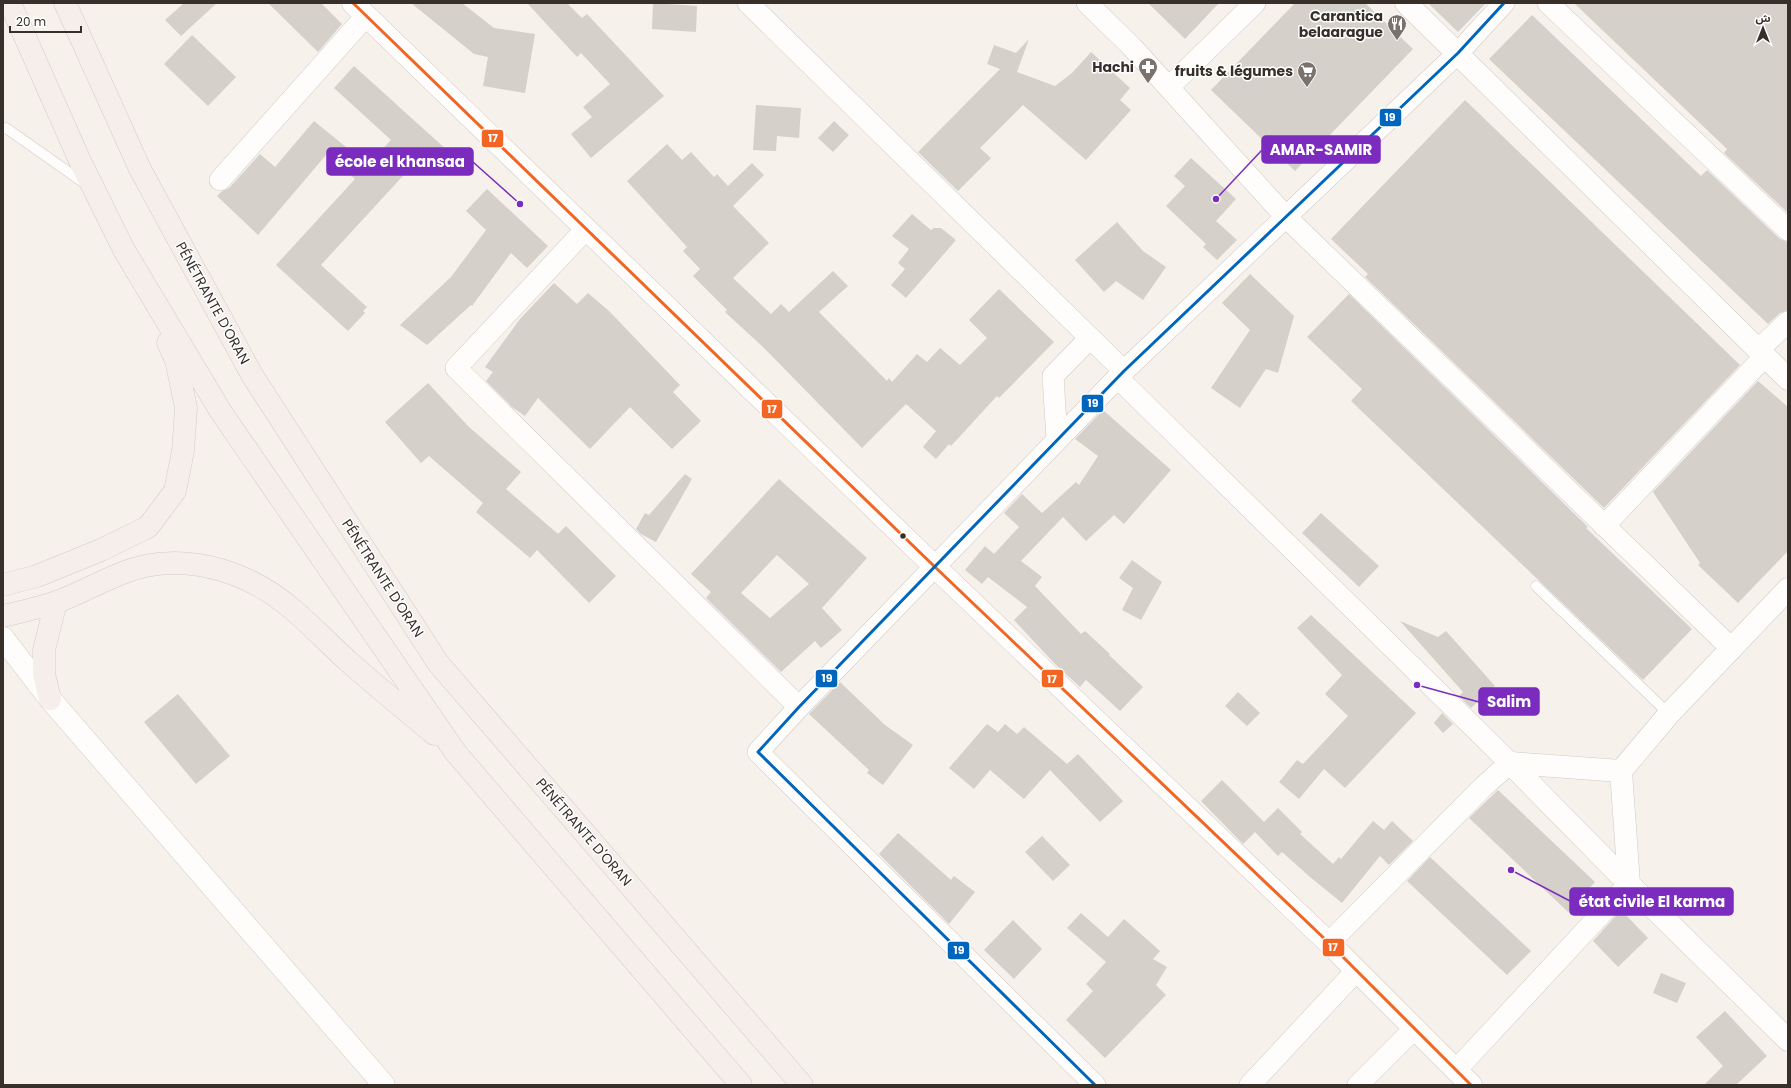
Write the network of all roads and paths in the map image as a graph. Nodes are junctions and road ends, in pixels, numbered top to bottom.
1 (10, 3) edge
2 (66, 3) edge
3 (748, 3) edge
4 (1087, 3) edge
5 (1255, 3) edge
6 (1406, 3) edge
7 (1504, 3) edge
8 (1548, 3) edge
9 (360, 9) edge
10 (1458, 53) junction
11 (1169, 87) junction
12 (3, 129) edge
13 (220, 180) dead end
14 (94, 190) junction
15 (1286, 217) junction
16 (586, 229) junction
17 (1788, 230) edge
18 (124, 250) junction
19 (1788, 322) edge
20 (1090, 338) junction
21 (1762, 353) junction
22 (1121, 375) junction
23 (1788, 379) edge
24 (1058, 440) junction
25 (1604, 526) junction
26 (935, 567) junction
27 (3, 585) edge
28 (1536, 586) dead end
29 (1788, 589) edge
30 (56, 602) junction
31 (3, 616) edge
32 (3, 638) edge
33 (1732, 649) junction
34 (50, 699) junction
35 (798, 707) junction
36 (1669, 714) junction
37 (456, 753) junction
38 (1510, 763) junction
39 (1621, 771) junction
40 (1629, 884) junction
41 (1329, 943) junction
42 (1356, 971) junction
43 (1415, 1028) junction
44 (1788, 1040) edge
45 (1456, 1070) junction
46 (384, 1085) edge
47 (741, 1085) edge
48 (802, 1085) edge
49 (1096, 1085) edge
50 (1250, 1085) edge
51 (1358, 1085) edge
52 (1471, 1085) edge

1 - 14 highway
2 - 48 highway, PÉNÉTRANTE D'ORAN
3 - 20 street
4 - 11 street
5 - 11 street
6 - 10 street
7 - 10 street
8 - 17 street
9 - 13 street
9 - 16 street
10 - 15 street
10 - 21 street
11 - 15 street
12 - 14 lane
14 - 18 highway
15 - 22 street
15 - 25 street
16 - 26 street
16 - 35 street
18 - 27 highway
18 - 37 highway
19 - 21 street
20 - 22 street
20 - 24 street
21 - 23 street
21 - 25 street
22 - 24 street
22 - 38 street
24 - 26 street
25 - 33 street
26 - 35 street
26 - 41 street
28 - 36 lane
29 - 33 street
30 - 31 highway
30 - 34 highway
30 - 37 highway
32 - 34 street
33 - 36 street
34 - 46 street
35 - 49 street
36 - 39 street
37 - 47 highway
38 - 39 street
38 - 40 street
38 - 41 street
39 - 40 street
40 - 44 street
40 - 45 street
41 - 42 street
42 - 43 street
42 - 50 street
43 - 45 street
43 - 51 street
45 - 52 street

